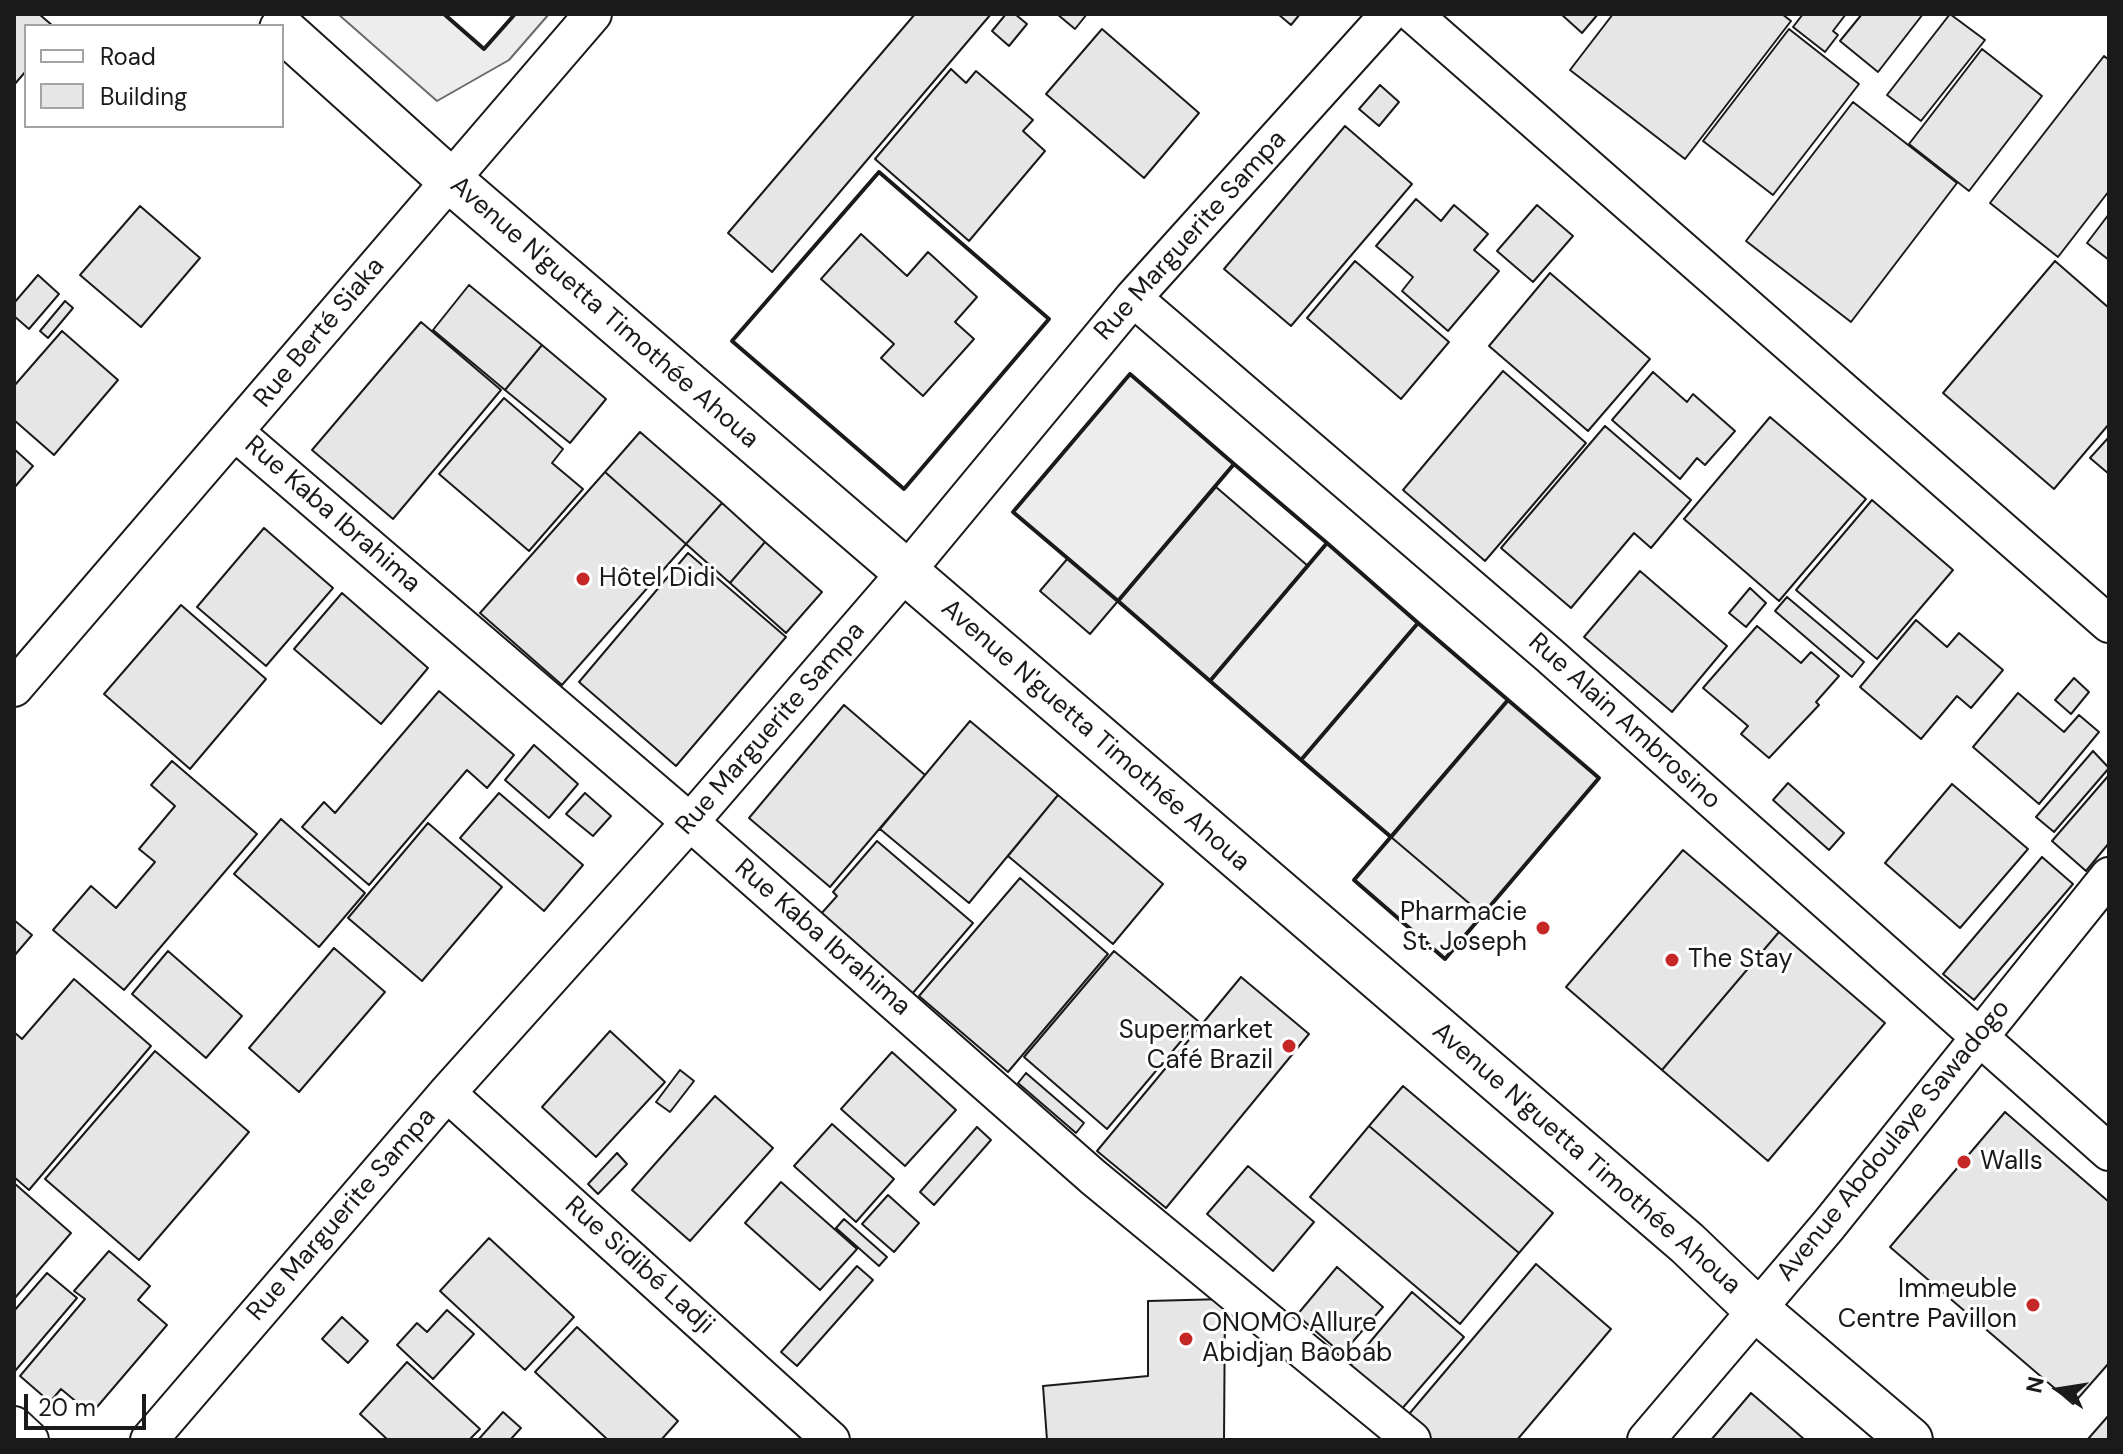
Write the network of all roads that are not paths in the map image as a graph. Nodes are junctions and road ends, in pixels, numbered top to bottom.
1 (593, 14) edge
2 (1389, 14) edge
3 (1413, 14) edge
4 (284, 32) edge
5 (450, 180) junction
6 (1133, 298) junction
7 (236, 433) junction
8 (905, 573) junction
9 (2109, 624) edge
10 (14, 688) edge
11 (690, 822) junction
12 (2109, 876) edge
13 (1978, 1036) junction
14 (447, 1093) junction
15 (2109, 1152) edge
16 (1756, 1309) junction
17 (14, 1425) edge
18 (30, 1440) edge
19 (149, 1440) edge
20 (831, 1440) edge
21 (1412, 1440) edge
22 (1646, 1440) edge
23 (1910, 1440) edge

1 - 5 street, Rue Berté Siaka
2 - 6 street, Rue Marguerite Sampa
3 - 9 street
4 - 5 street, Avenue N'guetta Timothée Ahoua
5 - 7 street, Rue Berté Siaka
5 - 8 street, Avenue N'guetta Timothée Ahoua
6 - 8 street, Rue Marguerite Sampa
6 - 13 street, Rue Alain Ambrosino
7 - 10 street, Rue Berté Siaka
7 - 11 street, Rue Kaba Ibrahima
8 - 11 street, Rue Marguerite Sampa
8 - 16 street, Avenue N'guetta Timothée Ahoua
11 - 14 street, Rue Marguerite Sampa
11 - 21 street, Rue Kaba Ibrahima
12 - 13 street, Avenue Abdoulaye Sawadogo
13 - 15 street, Rue Alain Ambrosino
13 - 16 street, Avenue Abdoulaye Sawadogo
14 - 19 street, Rue Marguerite Sampa
14 - 20 street, Rue Sidibé Ladji
16 - 22 street, Avenue Abdoulaye Sawadogo
16 - 23 street, Avenue N'guetta Timothée Ahoua
17 - 18 street

